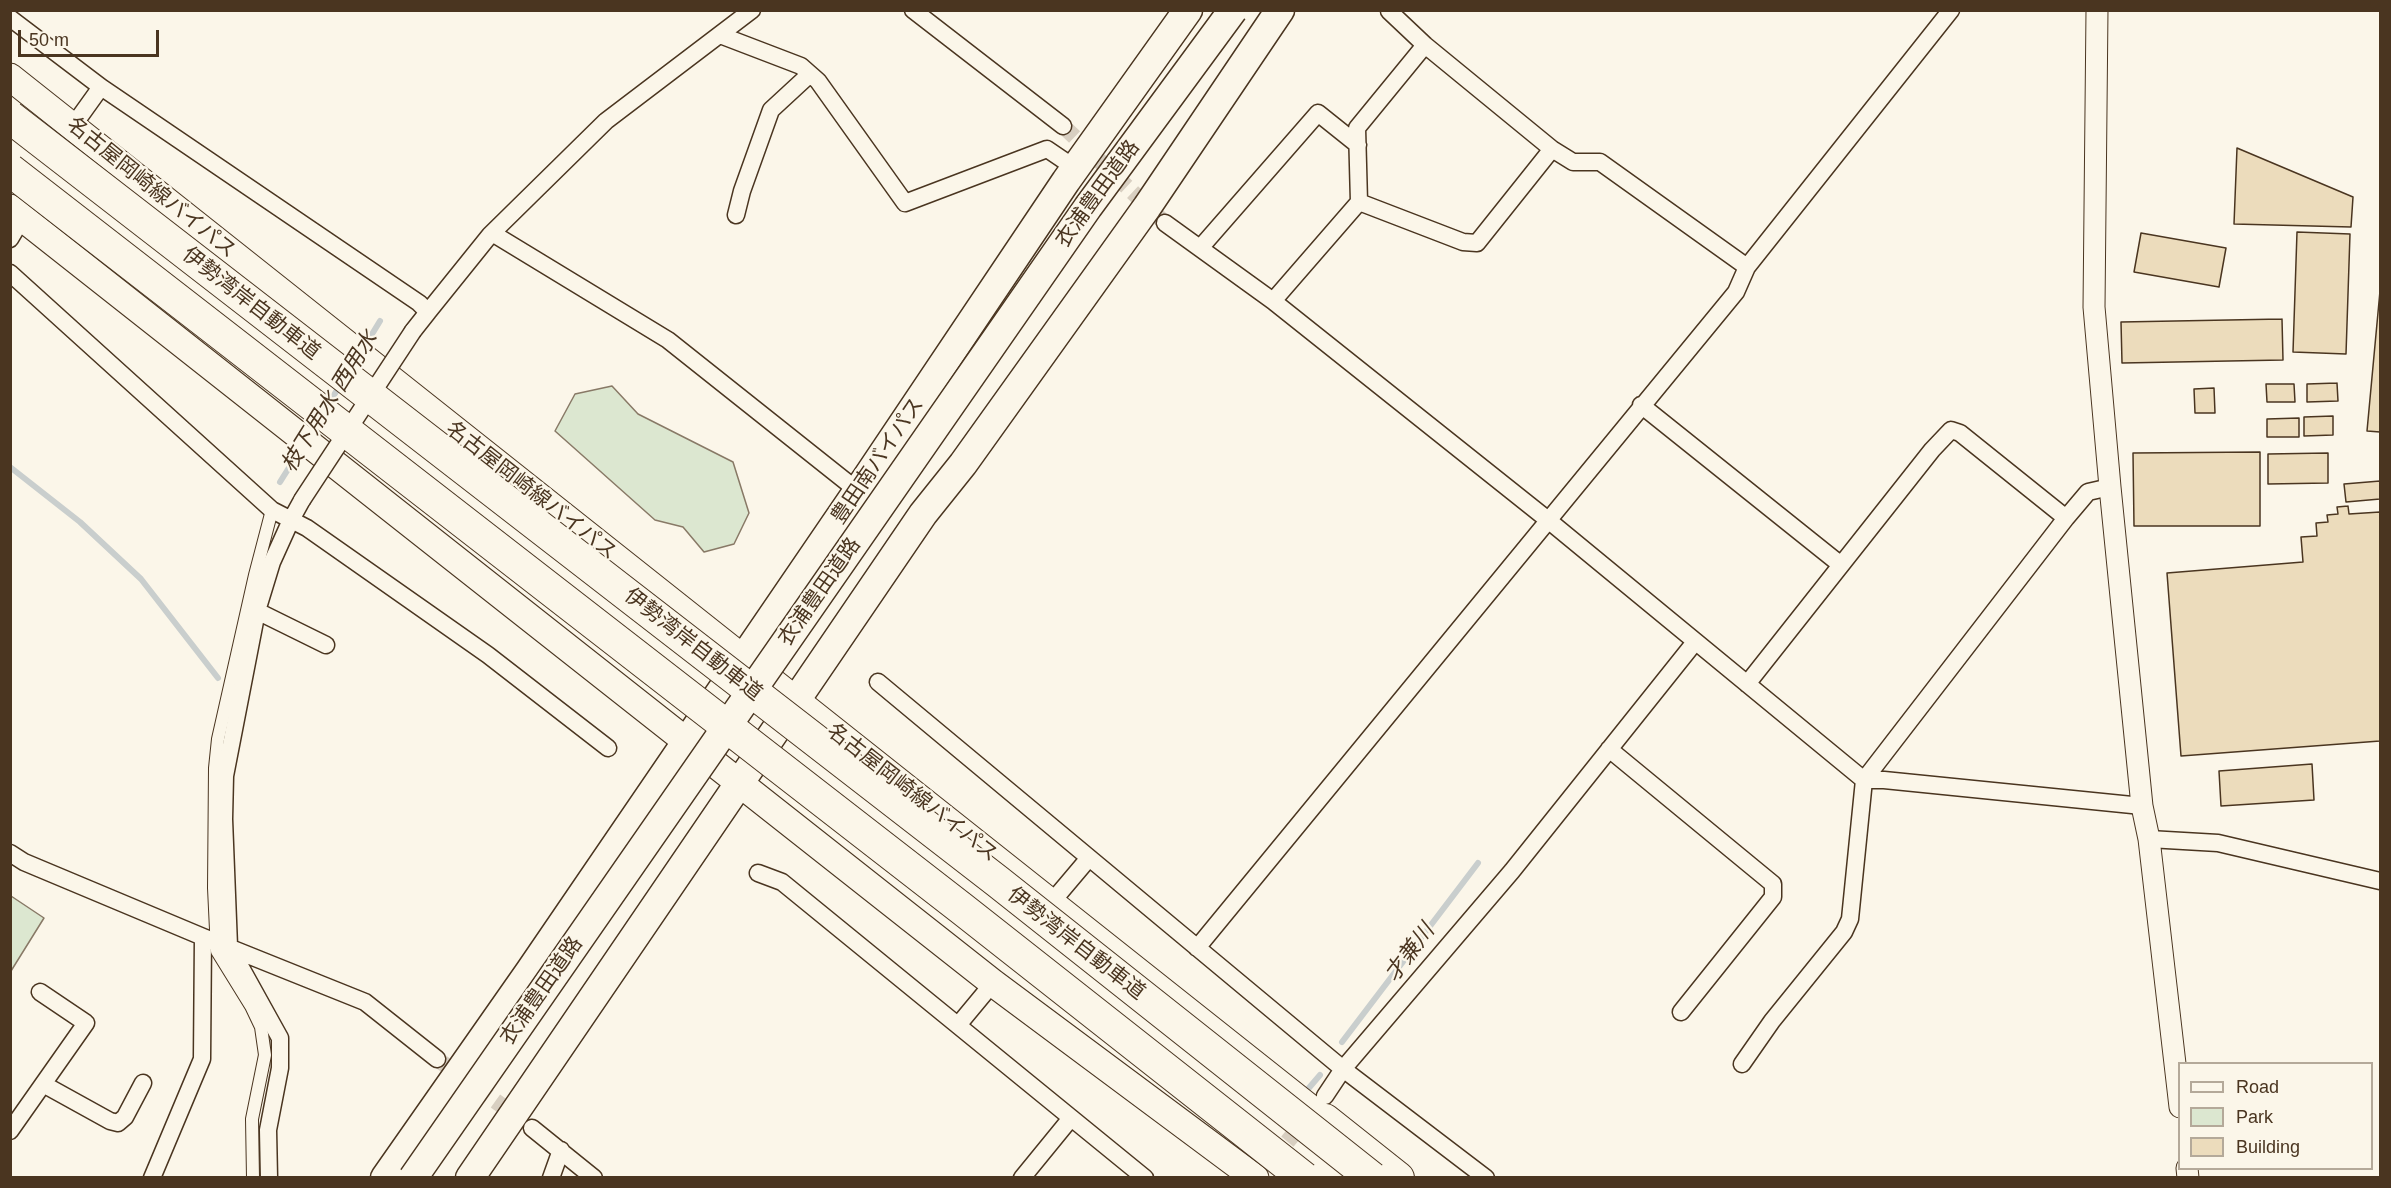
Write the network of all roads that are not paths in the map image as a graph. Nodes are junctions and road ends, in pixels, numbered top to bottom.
1 (752, 10) edge
2 (913, 10) edge
3 (1188, 10) edge
4 (1215, 10) edge
5 (1233, 10) edge
6 (1280, 10) edge
7 (1951, 10) edge
8 (2097, 10) edge
9 (1389, 11) edge
10 (10, 18) edge
11 (720, 34) junction
12 (1425, 45) junction
13 (810, 74) junction
14 (10, 77) edge
15 (101, 87) junction
16 (10, 117) edge
17 (73, 126) junction
18 (1063, 126) tunnel mouth
19 (1358, 145) junction
20 (1552, 149) junction
21 (1075, 168) junction
22 (10, 170) edge
23 (1359, 202) junction
24 (736, 215) dead end
25 (15, 221) edge
26 (1165, 223) tunnel mouth
27 (492, 233) junction
28 (1201, 247) junction
29 (1747, 267) junction
30 (10, 273) edge
31 (1273, 301) junction
32 (428, 312) junction
33 (1641, 405) junction
34 (2110, 487) junction
35 (858, 491) junction
36 (272, 510) junction
37 (2066, 518) junction
38 (291, 520) junction
39 (1548, 520) junction
40 (1841, 565) junction
41 (257, 611) junction
42 (1695, 642) junction
43 (326, 645) dead end
44 (743, 659) junction
45 (878, 682) dead end
46 (1747, 684) junction
47 (795, 701) junction
48 (687, 741) junction
49 (608, 748) dead end
50 (1609, 749) junction
51 (1864, 780) junction
52 (740, 782) junction
53 (2142, 806) junction
54 (2149, 839) junction
55 (10, 853) edge
56 (1089, 858) junction
57 (758, 873) dead end
58 (2380, 881) edge
59 (1051, 903) junction
60 (216, 941) junction
61 (1197, 948) junction
62 (993, 983) junction
63 (40, 992) dead end
64 (1681, 1011) dead end
65 (959, 1024) junction
66 (437, 1059) tunnel mouth
67 (1742, 1064) dead end
68 (1343, 1069) junction
69 (143, 1083) dead end
70 (43, 1084) junction
71 (2178, 1090) edge
72 (1325, 1108) junction
73 (1071, 1118) junction
74 (532, 1128) tunnel mouth
75 (502, 1129) junction
76 (10, 1131) edge
77 (561, 1150) junction
78 (152, 1178) edge
79 (253, 1178) edge
80 (269, 1178) edge
81 (385, 1178) edge
82 (400, 1178) edge
83 (413, 1178) edge
84 (462, 1178) edge
85 (470, 1178) edge
86 (551, 1178) edge
87 (594, 1178) edge
88 (1022, 1178) edge
89 (1145, 1178) edge
90 (1255, 1178) edge
91 (1304, 1178) edge
92 (1372, 1178) edge
93 (1385, 1178) edge
94 (1398, 1178) edge
95 (1486, 1178) edge

1 - 11 street
2 - 18 street
3 - 21 highway, 豊田南バイパス
4 - 82 highway, 衣浦豊田道路, bridge
5 - 83 highway, 衣浦豊田道路, bridge
6 - 47 highway
7 - 29 street
8 - 34 street
9 - 12 street
10 - 15 street
11 - 13 street
11 - 27 street
12 - 19 street
12 - 20 street
13 - 21 street
13 - 24 street
14 - 17 main road, 名古屋岡崎線バイパス
15 - 17 street
15 - 32 street
16 - 92 highway, 伊勢湾岸自動車道, bridge
17 - 44 main road, 名古屋岡崎線バイパス
19 - 23 street
19 - 28 street
20 - 23 street
20 - 29 street
21 - 35 highway, 豊田南バイパス
22 - 91 highway, 伊勢湾岸自動車道, bridge
23 - 31 street
25 - 48 main road
26 - 28 street
27 - 32 street
27 - 35 street
28 - 31 street
29 - 33 street
30 - 36 street
31 - 39 street
32 - 38 street, bridge
33 - 39 street
33 - 40 street
34 - 37 street
34 - 53 street
35 - 44 highway, 豊田南バイパス
36 - 38 street
36 - 60 street
37 - 40 street
37 - 51 street
38 - 41 street
38 - 49 street
39 - 42 street
39 - 61 street
40 - 46 street
41 - 43 street
41 - 60 street
42 - 46 street
42 - 50 street
44 - 47 main road, 名古屋岡崎線バイパス
44 - 48 highway, 豊田南バイパス
45 - 56 street
46 - 51 street
47 - 52 highway
47 - 59 main road, 名古屋岡崎線バイパス
48 - 52 main road
48 - 81 highway, 豊田南バイパス
50 - 64 street
50 - 68 street
51 - 53 street
51 - 67 street
52 - 62 main road
52 - 75 highway
53 - 54 street
54 - 58 street
54 - 71 street
55 - 60 street
56 - 59 street
56 - 61 street
57 - 65 street
59 - 72 main road, 名古屋岡崎線バイパス
60 - 66 street
60 - 78 street
60 - 79 street
60 - 80 street
61 - 68 street
62 - 65 street
62 - 90 main road
63 - 70 street
65 - 73 street
68 - 72 street
68 - 95 street
69 - 70 street
70 - 76 street
72 - 93 main road, 名古屋岡崎線バイパス
72 - 94 highway
73 - 88 street
73 - 89 street
74 - 77 street
75 - 84 highway
75 - 85 highway
77 - 86 street
77 - 87 street

